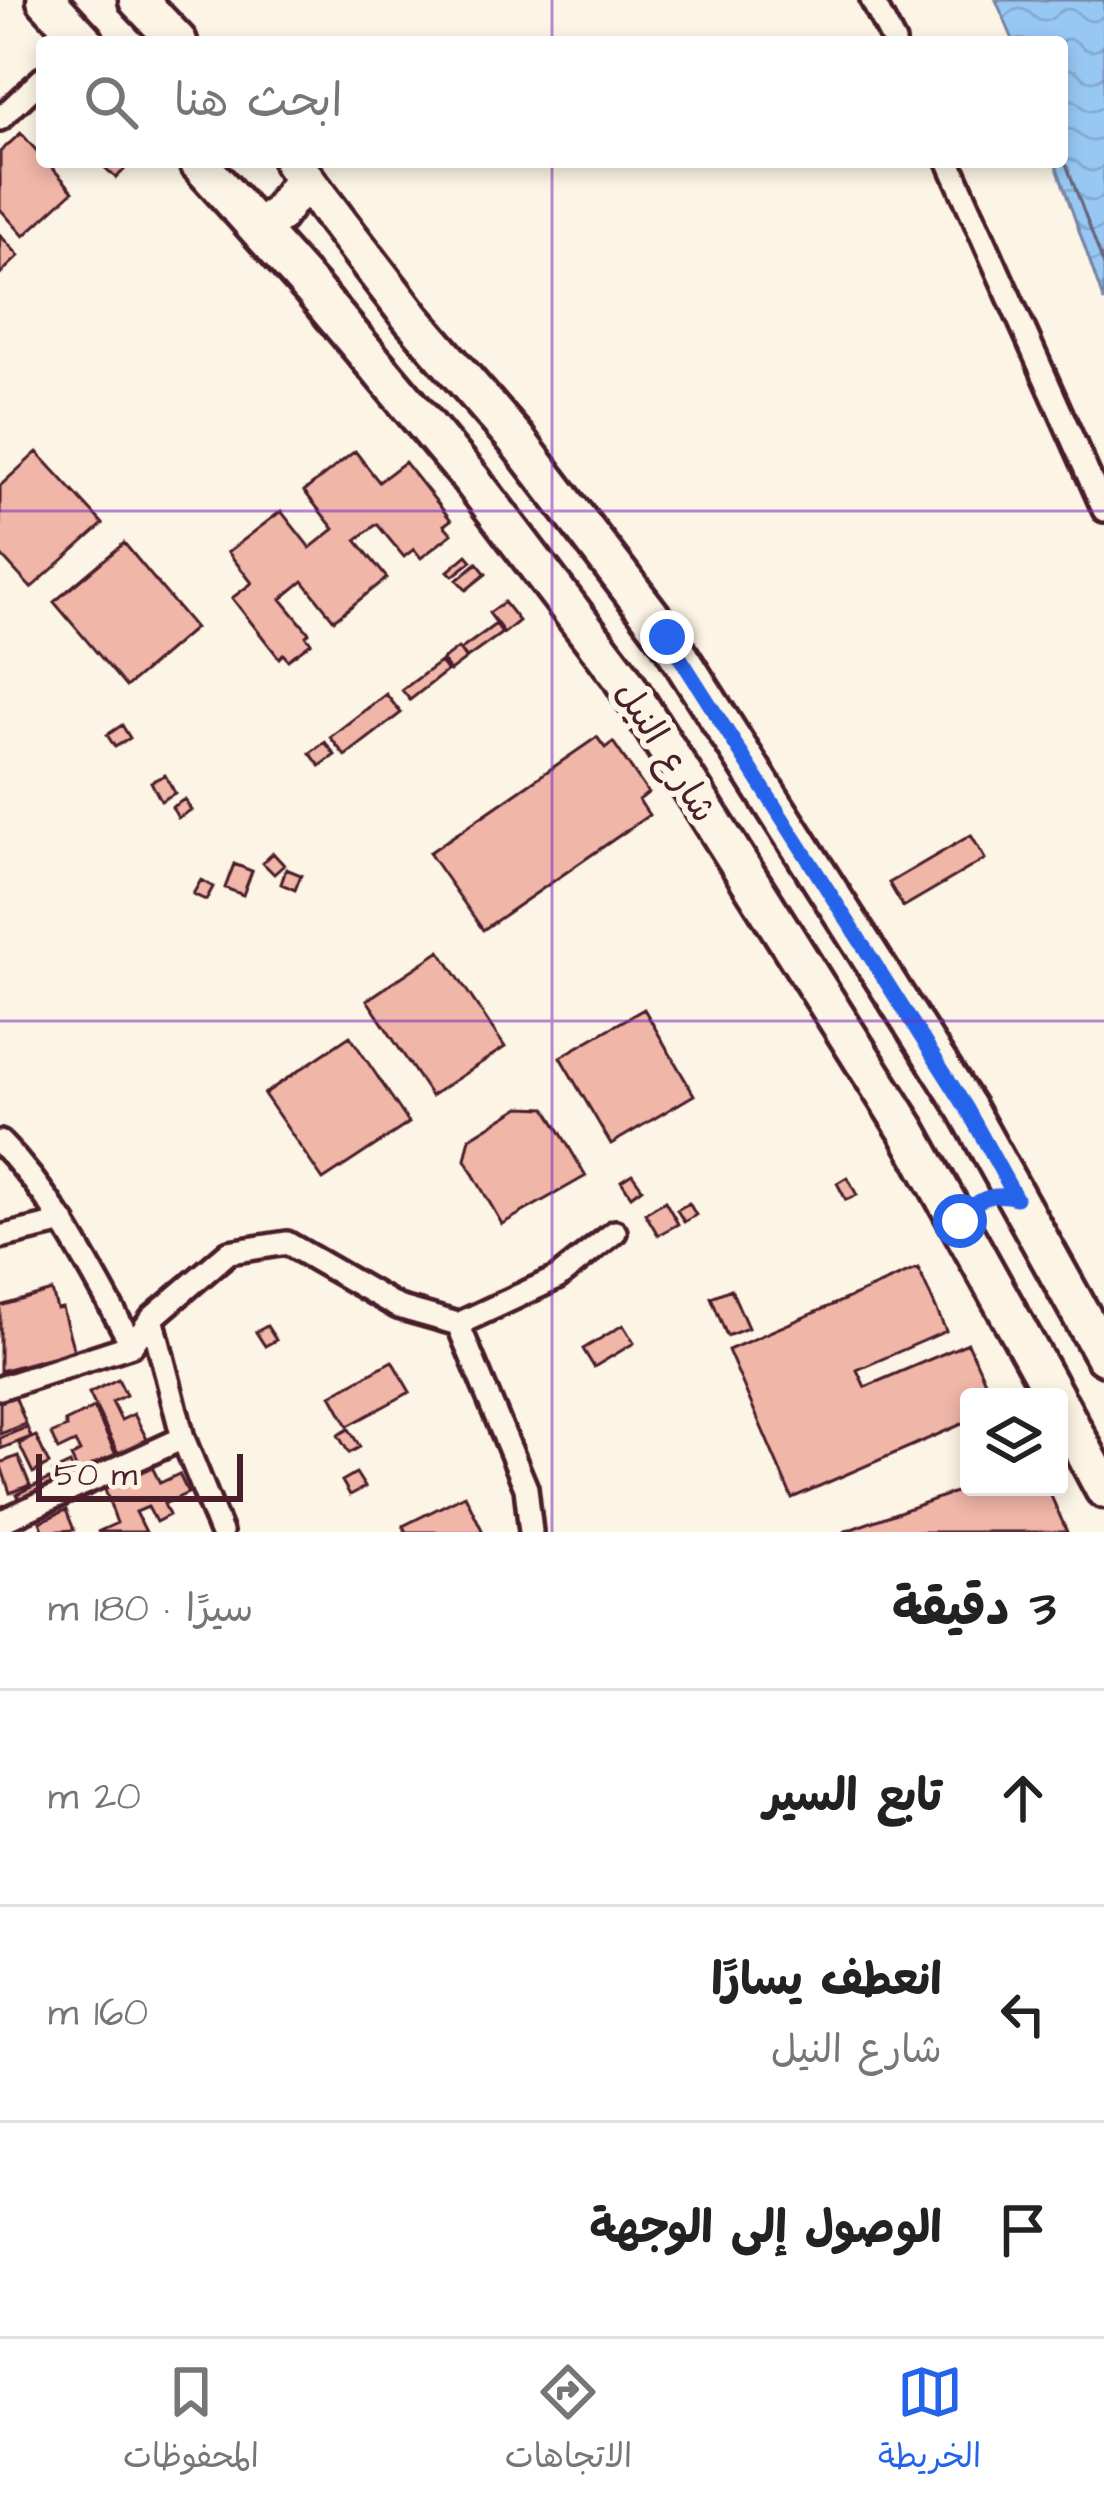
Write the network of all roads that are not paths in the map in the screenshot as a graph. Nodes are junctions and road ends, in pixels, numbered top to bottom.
1 (46, 0) edge
2 (138, 0) edge
3 (872, 0) edge
4 (79, 36) edge
5 (172, 36) edge
6 (892, 36) edge
7 (36, 85) edge
8 (0, 119) edge
9 (204, 168) edge
10 (952, 168) edge
11 (299, 170) edge
12 (257, 226) junction
13 (362, 251) junction
14 (312, 289) junction
15 (1104, 510) edge
16 (967, 1109) junction
17 (907, 1130) junction
18 (0, 1142) edge
19 (1016, 1198) junction
20 (960, 1221) junction
21 (64, 1222) junction
22 (615, 1232) dead end
23 (0, 1237) edge
24 (152, 1318) junction
25 (458, 1324) junction
26 (132, 1345) junction
27 (1104, 1356) edge
28 (0, 1388) edge
29 (1050, 1388) edge
30 (1068, 1422) edge
31 (183, 1438) junction
32 (1104, 1490) edge
33 (0, 1522) edge
34 (221, 1532) edge
35 (531, 1532) edge

1 - 4 main road
2 - 5 main road
3 - 6 street
7 - 8 street
9 - 12 main road, شارع النيل
10 - 15 street
11 - 12 main road
11 - 13 main road, شارع النيل
12 - 14 main road, شارع النيل
13 - 14 main road
13 - 16 main road, شارع النيل
14 - 17 main road, شارع النيل
16 - 17 main road
16 - 19 main road, شارع النيل
17 - 20 main road, شارع النيل
18 - 21 street
19 - 20 main road
19 - 27 main road, شارع النيل
20 - 29 main road, شارع النيل
21 - 23 street
21 - 26 street
22 - 25 street
24 - 25 street
24 - 26 street
24 - 31 street
25 - 35 street
26 - 28 street
30 - 32 main road, شارع النيل
31 - 33 street
31 - 34 street

